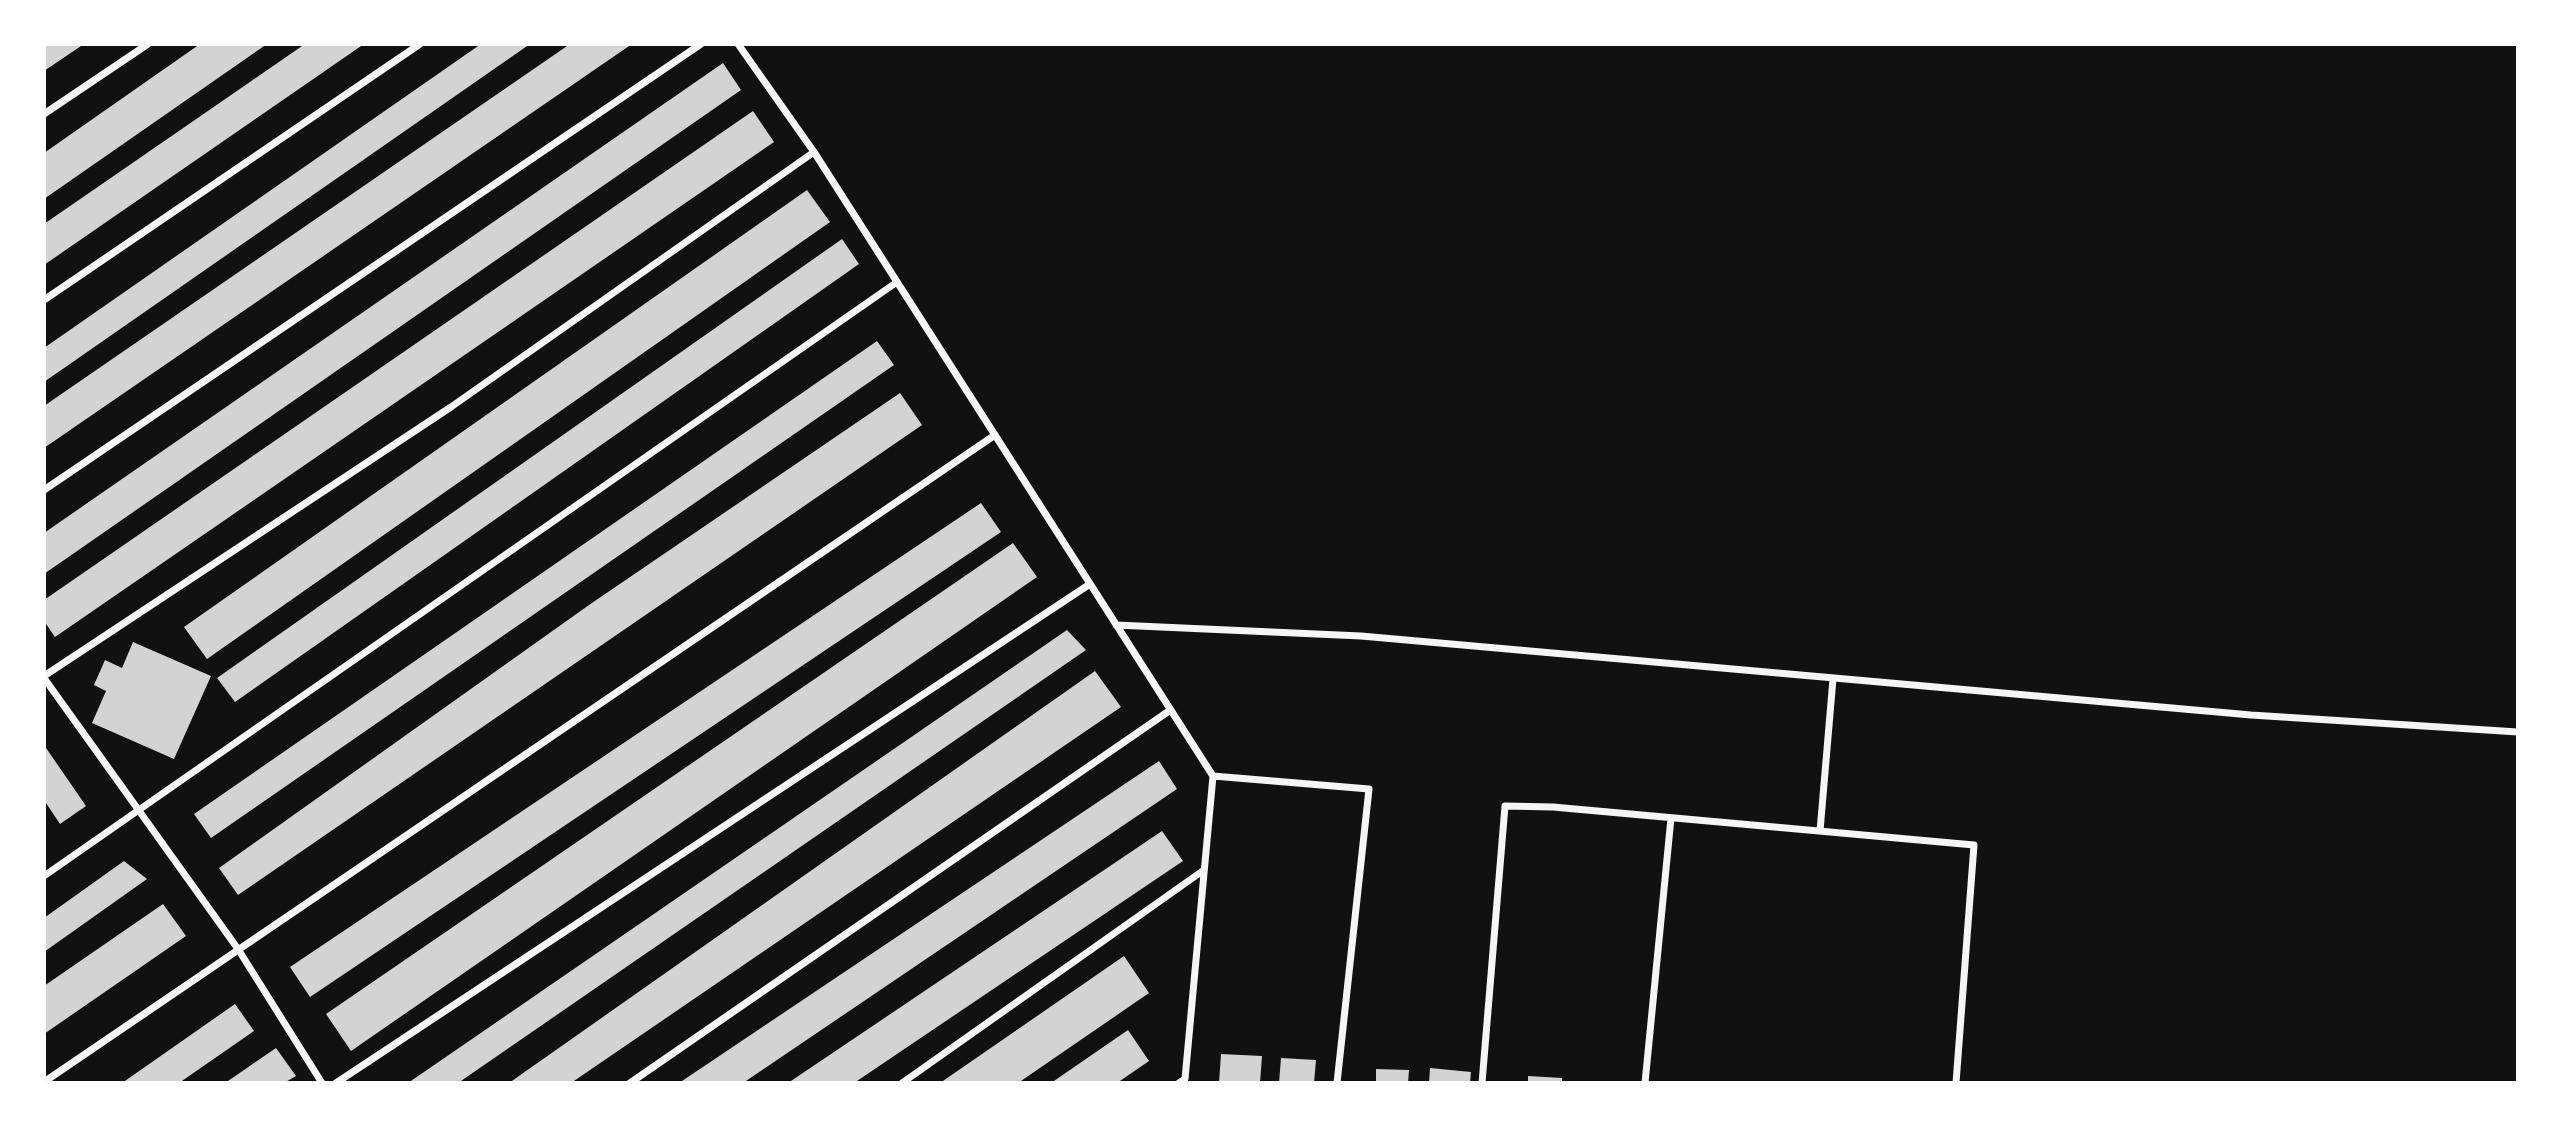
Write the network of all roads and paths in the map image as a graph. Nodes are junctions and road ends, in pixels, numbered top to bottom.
1 (148, 44) edge
2 (420, 44) edge
3 (701, 44) edge
4 (738, 44) edge
5 (44, 114) edge
6 (814, 152) junction
7 (897, 282) junction
8 (44, 300) edge
9 (995, 435) junction
10 (44, 490) edge
11 (1090, 584) junction
12 (1116, 625) junction
13 (44, 677) edge
14 (1833, 679) junction
15 (1169, 711) junction
16 (2518, 732) edge
17 (1213, 776) junction
18 (138, 811) junction
19 (1671, 818) junction
20 (1820, 831) junction
21 (1205, 870) junction
22 (44, 876) edge
23 (238, 949) junction
24 (44, 1082) edge
25 (1183, 1082) edge
26 (322, 1083) edge
27 (336, 1083) edge
28 (630, 1083) edge
29 (902, 1083) edge
30 (1336, 1083) edge
31 (1482, 1083) edge
32 (1645, 1083) edge
33 (1956, 1083) edge

1 - 5 street
2 - 8 street
3 - 10 street
4 - 6 street
6 - 7 street
6 - 13 street
7 - 9 street
7 - 18 street
9 - 11 street
9 - 23 street
11 - 12 street
11 - 27 street
12 - 14 street
12 - 15 street
13 - 18 street
14 - 16 street
14 - 20 street
15 - 17 street
15 - 28 street
17 - 21 street
17 - 30 street
18 - 22 street
18 - 23 street
19 - 20 street
19 - 31 street
19 - 32 street
20 - 33 street
21 - 25 street
21 - 29 street
23 - 24 street
23 - 26 street

